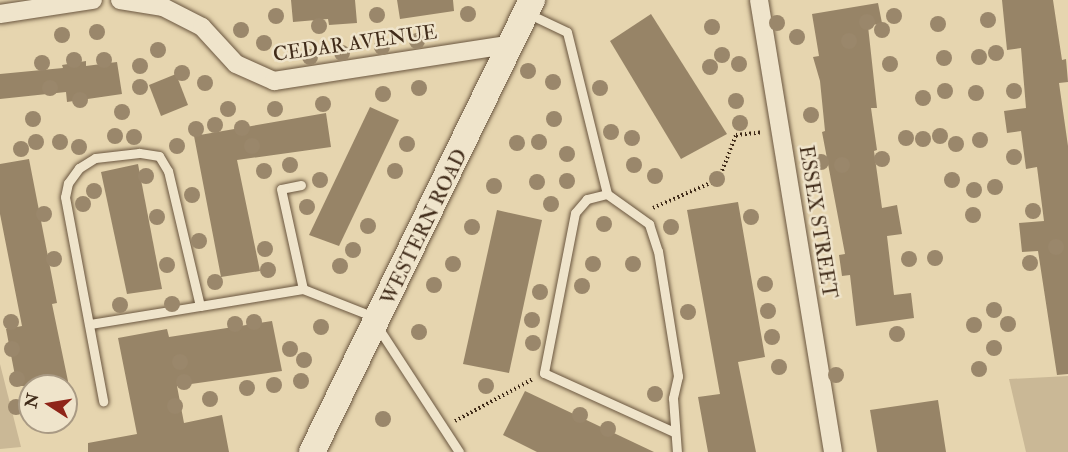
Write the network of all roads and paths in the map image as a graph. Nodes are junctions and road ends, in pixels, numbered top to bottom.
1 (93, 0) edge
2 (120, 0) edge
3 (759, 0) edge
4 (529, 6) edge
5 (0, 14) edge
6 (512, 44) junction
7 (780, 129) junction
8 (301, 185) dead end
9 (607, 194) junction
10 (639, 214) junction
11 (303, 289) junction
12 (200, 306) junction
13 (378, 323) junction
14 (90, 324) junction
15 (544, 373) junction
16 (103, 401) dead end
17 (444, 427) junction
18 (674, 432) junction
19 (312, 452) edge
20 (459, 452) edge
21 (677, 452) edge
22 (833, 452) edge

1 - 5 street
2 - 6 street, CEDAR AVENUE
3 - 7 street, ESSEX STREET
4 - 6 main road, WESTERN ROAD
4 - 9 lane
6 - 13 main road, WESTERN ROAD
7 - 10 path
7 - 22 street, ESSEX STREET
8 - 11 lane
9 - 10 lane
9 - 15 lane
10 - 18 lane
11 - 12 lane
11 - 13 lane
12 - 14 lane
12 - 14 lane
13 - 17 lane
13 - 19 main road, WESTERN ROAD
14 - 16 lane
15 - 17 path
15 - 18 lane
17 - 20 lane
18 - 21 lane

